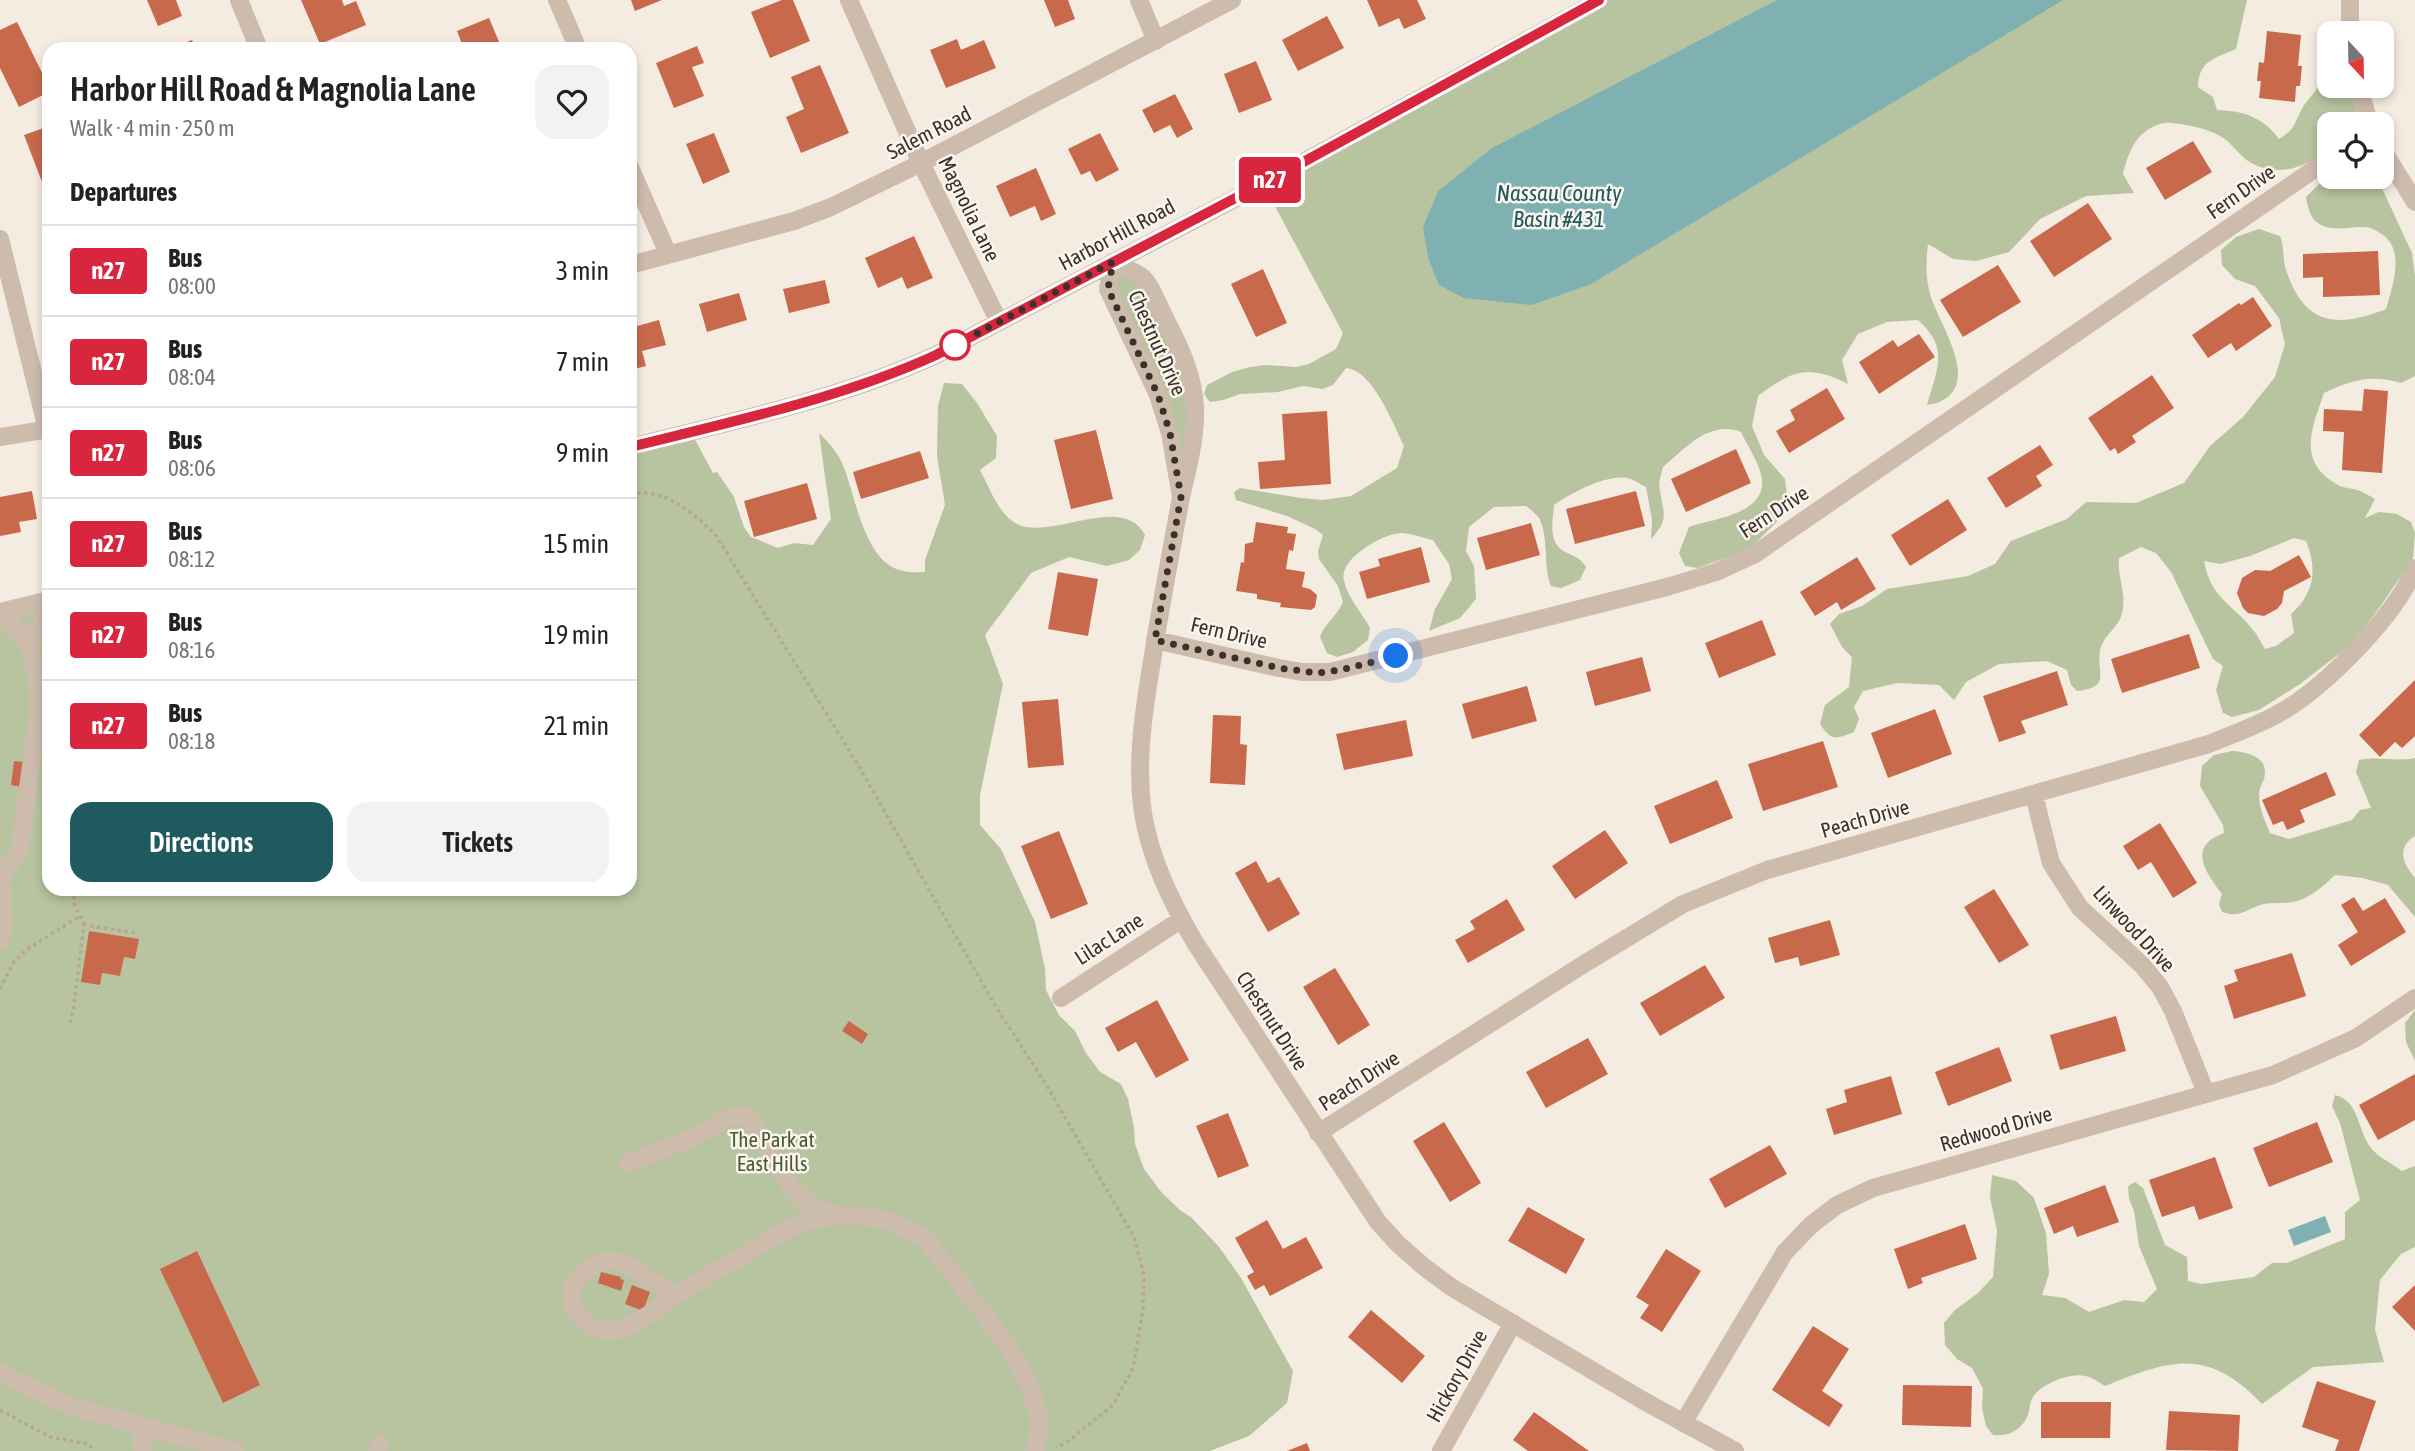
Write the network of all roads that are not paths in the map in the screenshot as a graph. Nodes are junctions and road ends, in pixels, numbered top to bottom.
1 (239, 0) edge
2 (557, 0) edge
3 (849, 0) edge
4 (1139, 0) edge
5 (1232, 0) edge
6 (1600, 0) edge
7 (2350, 0) edge
8 (2350, 21) edge
9 (1156, 41) junction
10 (256, 42) edge
11 (575, 42) edge
12 (921, 163) junction
13 (2317, 167) edge
14 (2394, 168) edge
15 (637, 183) edge
16 (2415, 202) edge
17 (0, 239) edge
18 (668, 254) junction
19 (1113, 262) junction
20 (637, 263) edge
21 (999, 323) junction
22 (42, 405) edge
23 (42, 430) edge
24 (0, 437) edge
25 (637, 445) edge
26 (1181, 497) junction
27 (2415, 568) edge
28 (42, 602) edge
29 (0, 612) edge
30 (42, 623) edge
31 (1155, 640) junction
32 (30, 648) junction
33 (42, 683) edge
34 (42, 691) edge
35 (2034, 795) junction
36 (1, 878) edge
37 (1182, 919) junction
38 (0, 940) edge
39 (1061, 998) dead end
40 (2415, 998) edge
41 (2206, 1093) junction
42 (1318, 1133) junction
43 (627, 1163) dead end
44 (840, 1215) junction
45 (674, 1296) junction
46 (1513, 1323) junction
47 (0, 1372) edge
48 (1683, 1423) junction
49 (141, 1425) junction
50 (142, 1451) edge
51 (235, 1451) edge
52 (1034, 1451) edge
53 (1441, 1451) edge
54 (1735, 1451) edge

1 - 10 street
2 - 11 street
3 - 12 street, Magnolia Lane
4 - 9 street
5 - 9 street, Salem Road
6 - 19 street, Harbor Hill Road
7 - 8 street
9 - 12 street, Salem Road
12 - 18 street, Salem Road
12 - 21 street, Magnolia Lane
13 - 31 street, Fern Drive
14 - 16 street
15 - 18 street
17 - 22 street
18 - 20 street, Salem Road
19 - 21 street, Harbor Hill Road
19 - 26 street, Chestnut Drive
19 - 26 street, Chestnut Drive
21 - 25 street, Harbor Hill Road
23 - 24 street
26 - 31 street, Chestnut Drive
27 - 35 street, Peach Drive
28 - 29 street
29 - 32 street
30 - 32 street
31 - 37 street, Chestnut Drive
32 - 33 street
34 - 36 street
35 - 41 street, Linwood Drive
35 - 42 street, Peach Drive
36 - 38 street
37 - 39 street, Lilac Lane
37 - 42 street, Chestnut Drive
40 - 41 street, Redwood Drive
41 - 48 street, Redwood Drive
42 - 46 street, Chestnut Drive
43 - 44 street
44 - 45 street
44 - 52 street
45 - 45 street
46 - 48 street, Chestnut Drive
46 - 53 street, Hickory Drive
47 - 49 street
48 - 54 street, Chestnut Drive
49 - 50 street
49 - 51 street

